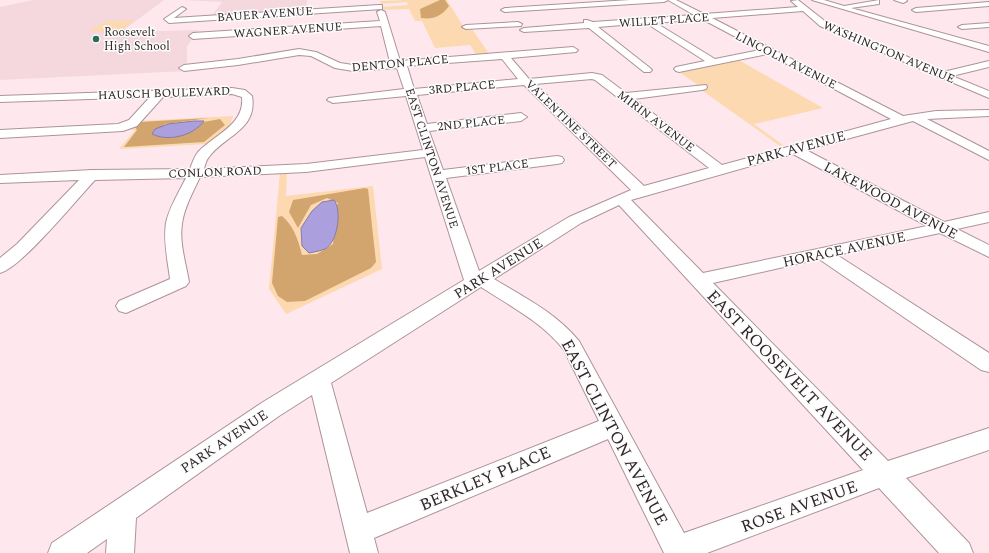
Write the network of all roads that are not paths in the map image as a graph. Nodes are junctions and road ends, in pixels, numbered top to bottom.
1 (559, 0) edge
2 (664, 0) edge
3 (672, 0) edge
4 (794, 0) edge
5 (816, 0) edge
6 (981, 0) edge
7 (617, 1) edge
8 (876, 2) dead end
9 (989, 3) edge
10 (378, 4) edge
11 (567, 6) junction
12 (841, 7) junction
13 (182, 9) dead end
14 (804, 9) junction
15 (916, 10) dead end
16 (923, 17) dead end
17 (704, 18) junction
18 (649, 21) junction
19 (894, 22) junction
20 (384, 23) junction
21 (591, 25) junction
22 (989, 25) edge
23 (466, 27) dead end
24 (521, 27) junction
25 (962, 27) dead end
26 (235, 33) junction
27 (193, 36) dead end
28 (539, 46) junction
29 (989, 49) edge
30 (573, 50) dead end
31 (768, 51) junction
32 (504, 55) junction
33 (713, 62) junction
34 (222, 64) junction
35 (398, 64) junction
36 (989, 64) edge
37 (184, 68) dead end
38 (679, 69) dead end
39 (647, 70) dead end
40 (942, 75) junction
41 (592, 76) joint
42 (526, 81) junction
43 (702, 87) dead end
44 (410, 92) junction
45 (159, 94) junction
46 (989, 95) edge
47 (624, 97) junction
48 (0, 100) edge
49 (333, 100) dead end
50 (989, 113) edge
51 (521, 117) dead end
52 (908, 119) junction
53 (422, 128) junction
54 (0, 134) edge
55 (794, 149) junction
56 (430, 153) junction
57 (989, 156) edge
58 (557, 160) dead end
59 (719, 169) junction
60 (195, 173) junction
61 (92, 174) junction
62 (437, 175) junction
63 (0, 179) edge
64 (631, 195) junction
65 (989, 217) edge
66 (943, 228) junction
67 (989, 252) edge
68 (821, 254) junction
69 (0, 267) edge
70 (699, 280) junction
71 (477, 281) junction
72 (126, 306) dead end
73 (989, 364) edge
74 (319, 379) junction
75 (613, 426) junction
76 (989, 439) edge
77 (884, 474) junction
78 (123, 510) junction
79 (361, 542) edge
80 (678, 552) edge
81 (62, 553) edge
82 (120, 553) edge
83 (959, 553) edge

1 - 11 street
2 - 7 street
3 - 17 street, LINCOLN AVENUE
4 - 14 street, WASHINGTON AVENUE
5 - 12 street
6 - 9 street
7 - 11 street
7 - 18 street
8 - 12 street
9 - 15 street
10 - 13 street, BAUER AVENUE
10 - 20 street
11 - 21 street
11 - 24 street
12 - 19 street
14 - 17 street, WILLET PLACE
14 - 40 street, WASHINGTON AVENUE
16 - 19 street
17 - 18 street, WILLET PLACE
17 - 31 street, LINCOLN AVENUE
18 - 21 street, WILLET PLACE
18 - 33 street
19 - 29 street
20 - 26 street, WAGNER AVENUE
20 - 35 street
21 - 24 street, WILLET PLACE
21 - 39 street
22 - 25 street
23 - 24 street, WILLET PLACE
24 - 28 street
26 - 27 street, WAGNER AVENUE
26 - 34 street
28 - 30 street, DENTON PLACE
28 - 32 street, DENTON PLACE
31 - 33 street
31 - 52 street, LINCOLN AVENUE
32 - 35 street, DENTON PLACE
32 - 42 street, VALENTINE STREET
33 - 38 street
34 - 35 street, DENTON PLACE
34 - 37 street, DENTON PLACE
35 - 44 street, EAST CLINTON AVENUE
36 - 40 street
40 - 46 street, WASHINGTON AVENUE
41 - 42 street, 3RD PLACE
41 - 47 street, MIRIN AVENUE
42 - 44 street, 3RD PLACE
42 - 64 street, VALENTINE STREET
43 - 47 street
44 - 49 street, 3RD PLACE
44 - 53 street, EAST CLINTON AVENUE
45 - 48 street, HAUSCH BOULEVARD
45 - 54 street
45 - 60 street, HAUSCH BOULEVARD
47 - 59 street, MIRIN AVENUE
50 - 52 street, PARK AVENUE
51 - 53 street, 2ND PLACE
52 - 55 street, PARK AVENUE
52 - 57 street, LINCOLN AVENUE
53 - 56 street, EAST CLINTON AVENUE
55 - 59 street, PARK AVENUE
55 - 66 street, LAKEWOOD AVENUE
56 - 60 street, CONLON ROAD
56 - 62 street, EAST CLINTON AVENUE
58 - 62 street, 1ST PLACE
59 - 64 street, PARK AVENUE
60 - 61 street, CONLON ROAD
60 - 72 street, HAUSCH BOULEVARD
61 - 63 street, CONLON ROAD
61 - 69 street
62 - 71 street, EAST CLINTON AVENUE
64 - 70 street, EAST ROOSEVELT AVENUE
64 - 71 street, PARK AVENUE
65 - 66 street, HORACE AVENUE
66 - 67 street, LAKEWOOD AVENUE
66 - 68 street, HORACE AVENUE
68 - 70 street, HORACE AVENUE
68 - 73 street
70 - 77 street, EAST ROOSEVELT AVENUE
71 - 74 street, PARK AVENUE
71 - 75 street, EAST CLINTON AVENUE
74 - 78 street, PARK AVENUE
74 - 79 street
75 - 79 street, BERKLEY PLACE
75 - 80 street, EAST CLINTON AVENUE
76 - 77 street, ROSE AVENUE
77 - 80 street, ROSE AVENUE
77 - 83 street, EAST ROOSEVELT AVENUE
78 - 81 street, PARK AVENUE
78 - 82 street

